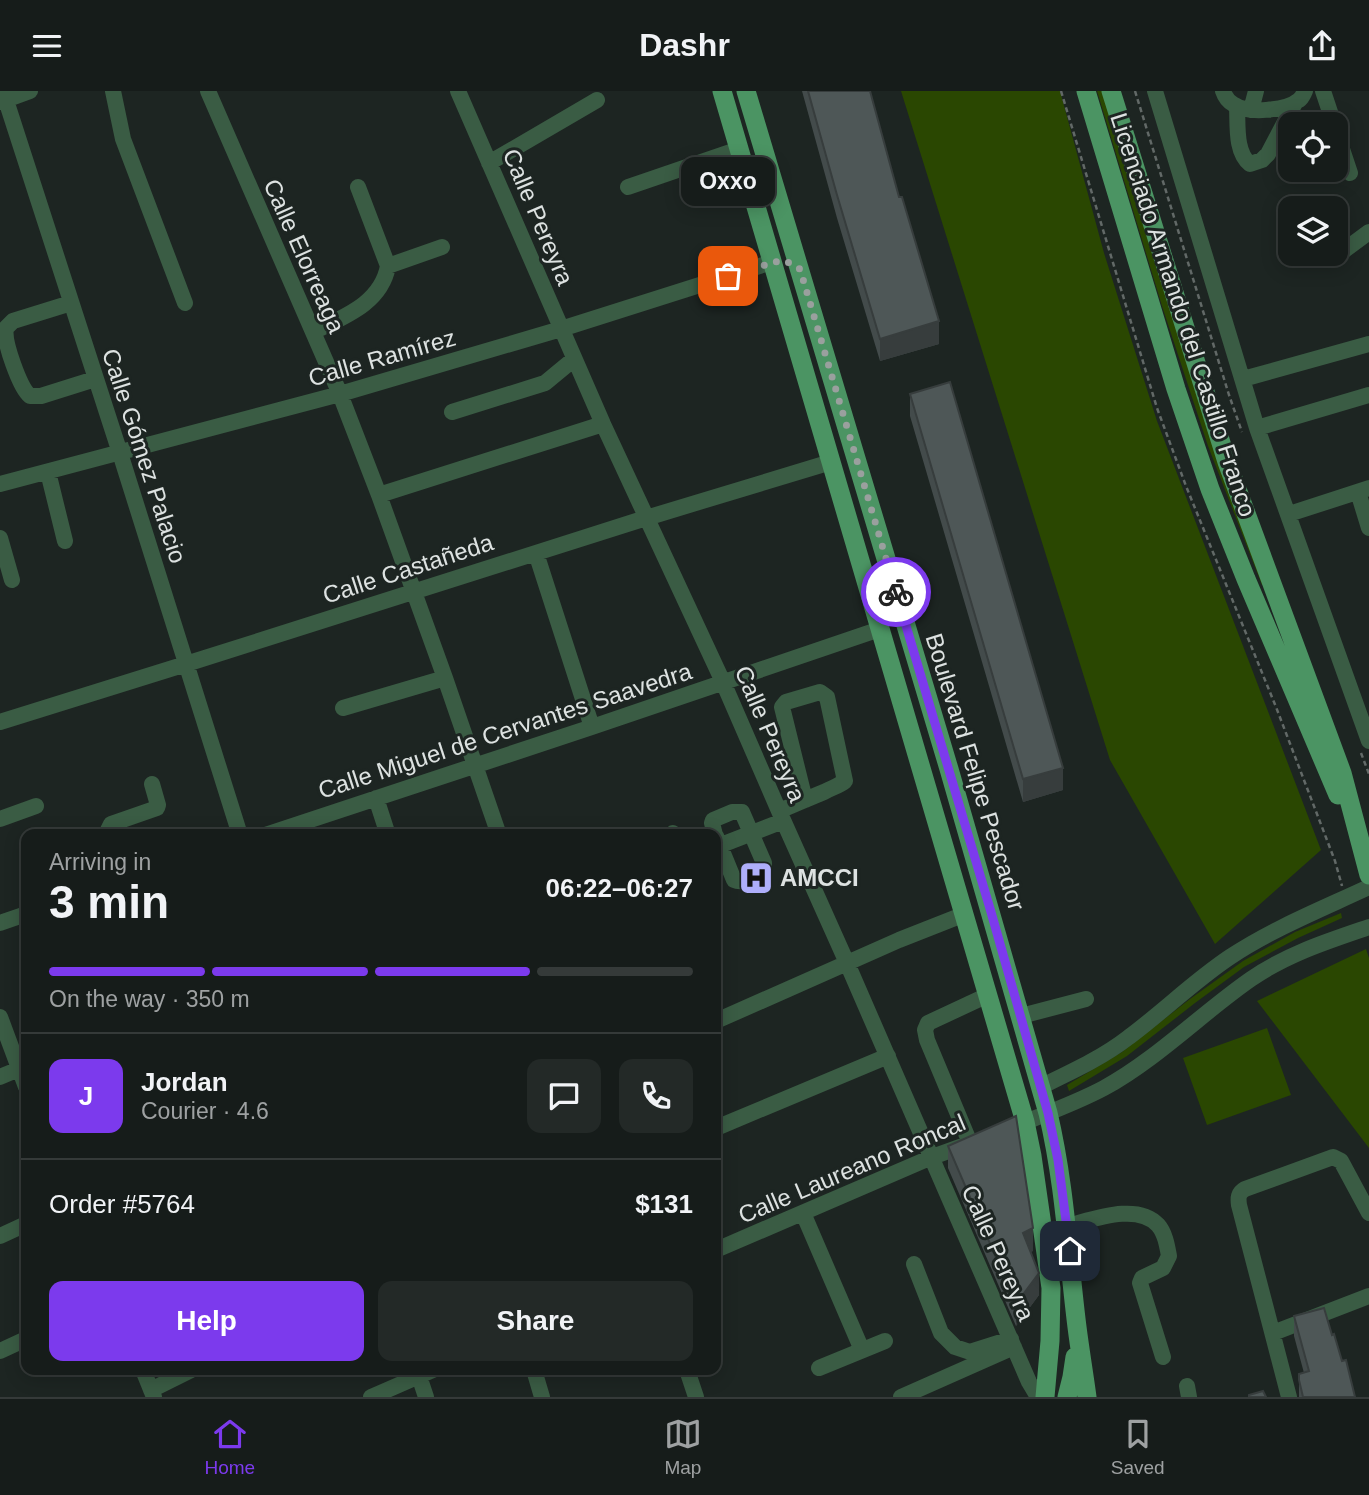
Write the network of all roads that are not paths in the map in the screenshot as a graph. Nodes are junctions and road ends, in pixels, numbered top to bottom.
1 (30, 91) edge
2 (113, 91) edge
3 (208, 91) edge
4 (458, 91) edge
5 (722, 91) edge
6 (746, 91) edge
7 (1086, 91) edge
8 (1111, 91) edge
9 (1155, 91) edge
10 (1223, 91) edge
11 (1256, 91) edge
12 (1323, 91) edge
13 (1300, 97) edge
14 (3, 98) edge
15 (597, 100) dead end
16 (1244, 109) junction
17 (1330, 112) edge
18 (739, 149) junction
19 (489, 163) junction
20 (1348, 167) edge
21 (1350, 173) dead end
22 (358, 187) dead end
23 (628, 187) dead end
24 (1369, 232) edge
25 (442, 247) dead end
26 (1348, 248) edge
27 (772, 262) junction
28 (388, 266) junction
29 (800, 269) junction
30 (71, 303) junction
31 (185, 303) dead end
32 (561, 329) junction
33 (313, 332) junction
34 (1369, 344) edge
35 (574, 359) junction
36 (95, 379) junction
37 (1243, 379) junction
38 (340, 394) junction
39 (1369, 395) edge
40 (452, 412) dead end
41 (603, 424) junction
42 (1257, 428) junction
43 (120, 453) junction
44 (831, 462) junction
45 (48, 472) junction
46 (0, 484) edge
47 (1363, 490) edge
48 (379, 495) junction
49 (1289, 514) junction
50 (646, 518) junction
51 (1369, 528) edge
52 (0, 538) edge
53 (65, 541) dead end
54 (536, 553) junction
55 (12, 580) dead end
56 (413, 591) junction
57 (880, 629) junction
58 (186, 664) junction
59 (445, 678) junction
60 (723, 682) junction
61 (343, 708) dead end
62 (0, 722) edge
63 (593, 727) junction
64 (1369, 741) edge
65 (475, 766) junction
66 (152, 784) dead end
67 (376, 798) junction
68 (805, 800) junction
69 (36, 806) dead end
70 (781, 816) junction
71 (0, 819) edge
72 (1354, 823) junction
73 (108, 829) edge
74 (238, 829) edge
75 (283, 829) edge
76 (386, 829) edge
77 (497, 829) edge
78 (714, 829) edge
79 (752, 833) junction
80 (721, 840) edge
81 (721, 850) edge
82 (1369, 875) edge
83 (1369, 887) edge
84 (965, 915) junction
85 (21, 916) edge
86 (0, 923) edge
87 (1369, 926) edge
88 (847, 963) junction
89 (988, 995) junction
90 (1086, 999) dead end
91 (1021, 1016) junction
92 (0, 1017) edge
93 (721, 1019) edge
94 (888, 1056) junction
95 (19, 1069) junction
96 (21, 1074) edge
97 (0, 1077) edge
98 (1040, 1087) junction
99 (1048, 1113) junction
100 (1025, 1122) junction
101 (721, 1126) edge
102 (1003, 1130) edge
103 (932, 1157) junction
104 (803, 1213) junction
105 (1369, 1213) edge
106 (21, 1226) edge
107 (1067, 1226) junction
108 (0, 1237) edge
109 (721, 1248) edge
110 (914, 1264) dead end
111 (1369, 1296) edge
112 (1077, 1328) junction
113 (1273, 1333) junction
114 (21, 1341) edge
115 (884, 1341) dead end
116 (1013, 1343) junction
117 (862, 1350) junction
118 (0, 1351) edge
119 (1163, 1357) dead end
120 (818, 1368) dead end
121 (144, 1375) edge
122 (183, 1375) edge
123 (417, 1375) edge
124 (423, 1375) edge
125 (535, 1375) edge
126 (689, 1375) edge
127 (152, 1393) edge
128 (371, 1397) edge
129 (426, 1397) edge
130 (542, 1397) edge
131 (696, 1397) edge
132 (901, 1397) edge
133 (1038, 1397) edge
134 (1045, 1397) edge
135 (1066, 1397) edge
136 (1087, 1397) edge
137 (1289, 1397) edge

1 - 14 street
2 - 31 street
3 - 33 street, Calle Elorreaga
4 - 19 street, Calle Pereyra
5 - 18 main road, Boulevard Felipe Pescador
6 - 29 main road, Boulevard Felipe Pescador
7 - 72 main road, Licenciado Armando del Castillo Franco
8 - 72 main road, Licenciado Armando del Castillo Franco
9 - 37 street
10 - 16 street
11 - 16 street
12 - 17 street
13 - 16 street
13 - 16 street
14 - 30 street, Calle Gómez Palacio
15 - 19 street
18 - 23 street
18 - 27 main road, Boulevard Felipe Pescador
19 - 32 street, Calle Pereyra
20 - 21 street
22 - 28 street
24 - 26 street
25 - 28 street
27 - 29 main road
27 - 32 street, Calle Ramírez
27 - 44 main road, Boulevard Felipe Pescador
28 - 33 street
29 - 91 main road, Boulevard Felipe Pescador
30 - 36 street, Calle Gómez Palacio
30 - 36 street
32 - 35 street, Calle Pereyra
32 - 38 street, Calle Ramírez
33 - 38 street, Calle Elorreaga
34 - 37 street
35 - 40 street
35 - 41 street, Calle Pereyra
36 - 43 street, Calle Gómez Palacio
37 - 42 street
38 - 43 street, Calle Ramírez
38 - 48 street, Calle Elorreaga
39 - 42 street
41 - 48 street
41 - 50 street, Calle Pereyra
42 - 49 street
43 - 45 street, Calle Ramírez
43 - 58 street, Calle Gómez Palacio
44 - 50 street, Calle Castañeda
44 - 57 main road, Boulevard Felipe Pescador
45 - 46 street, Calle Ramírez
45 - 53 street
47 - 49 street
47 - 51 street
48 - 56 street, Calle Elorreaga
49 - 64 street
50 - 54 street, Calle Castañeda
50 - 60 street, Calle Pereyra
52 - 55 street
54 - 56 street, Calle Castañeda
54 - 63 street
56 - 58 street, Calle Castañeda
56 - 59 street, Calle Elorreaga
57 - 60 street, Calle Miguel de Cervantes Saavedra
57 - 84 main road, Boulevard Felipe Pescador
58 - 62 street, Calle Castañeda
58 - 74 street, Calle Gómez Palacio
59 - 61 street
59 - 65 street, Calle Elorreaga
60 - 63 street, Calle Miguel de Cervantes Saavedra
60 - 70 street, Calle Pereyra
63 - 65 street, Calle Miguel de Cervantes Saavedra
65 - 67 street, Calle Miguel de Cervantes Saavedra
65 - 77 street, Calle Elorreaga
66 - 73 street
67 - 75 street, Calle Miguel de Cervantes Saavedra
67 - 76 street
68 - 68 street
68 - 70 street
69 - 71 street
70 - 79 street
70 - 88 street, Calle Pereyra
72 - 82 main road, Licenciado Armando del Castillo Franco
78 - 79 street
79 - 80 street
79 - 81 street
83 - 98 street
84 - 88 street
84 - 89 main road, Boulevard Felipe Pescador
85 - 86 street
87 - 99 street, Calle Laureano Roncal
88 - 93 street
88 - 94 street, Calle Pereyra
89 - 100 main road, Boulevard Felipe Pescador
89 - 103 street, Calle Laureano Roncal
90 - 91 street
91 - 98 main road, Boulevard Felipe Pescador
92 - 95 street
94 - 101 street
94 - 103 street, Calle Pereyra
95 - 96 street
95 - 97 street
98 - 99 main road, Boulevard Felipe Pescador
99 - 100 street, Calle Laureano Roncal
99 - 107 main road, Boulevard Felipe Pescador
100 - 102 street, Calle Laureano Roncal
100 - 134 main road, Boulevard Felipe Pescador
103 - 104 street, Calle Laureano Roncal
103 - 116 street, Calle Pereyra
104 - 109 street, Calle Laureano Roncal
104 - 117 street
105 - 113 street
106 - 108 street
107 - 112 main road, Boulevard Felipe Pescador
107 - 119 street
110 - 116 street
111 - 113 street
112 - 135 main road
112 - 136 main road, Boulevard Felipe Pescador
113 - 137 street
114 - 118 street
115 - 117 street
116 - 132 street
116 - 133 street, Calle Pereyra
117 - 120 street
121 - 127 street
122 - 127 street
123 - 128 street
124 - 129 street
125 - 130 street
126 - 131 street

